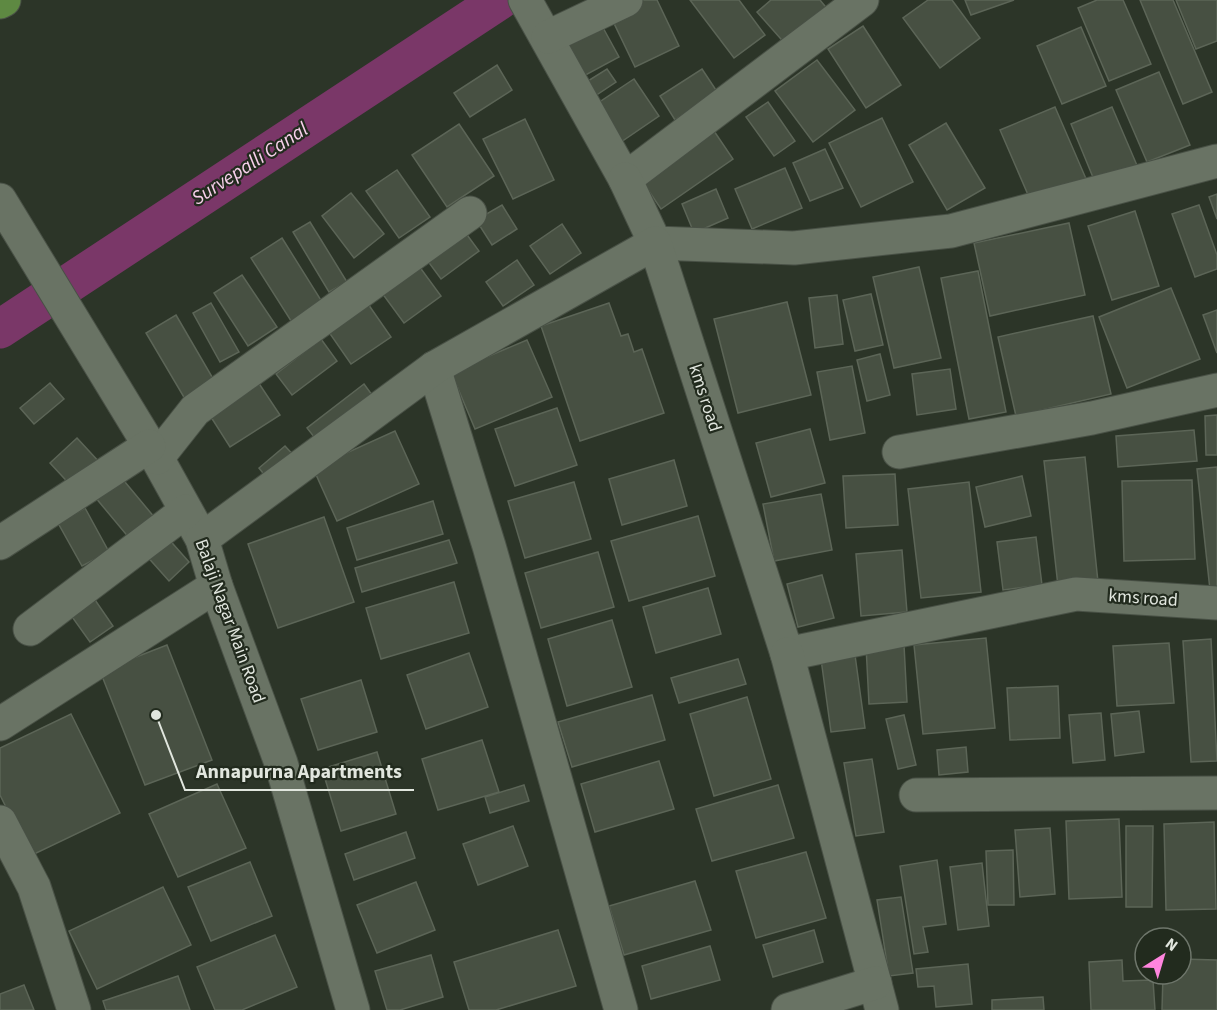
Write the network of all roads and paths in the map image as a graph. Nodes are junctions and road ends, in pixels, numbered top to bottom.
1 (525, 0) edge
2 (626, 0) edge
3 (862, 0) edge
4 (547, 36) junction
5 (1217, 161) edge
6 (626, 179) junction
7 (0, 200) edge
8 (470, 213) dead end
9 (655, 243) junction
10 (434, 368) junction
11 (1217, 390) edge
12 (153, 452) junction
13 (899, 452) dead end
14 (186, 511) junction
15 (202, 539) junction
16 (0, 543) edge
17 (216, 586) junction
18 (1217, 603) edge
19 (30, 629) dead end
20 (787, 654) junction
21 (0, 724) edge
22 (1217, 793) edge
23 (916, 795) dead end
24 (0, 822) edge
25 (879, 997) edge
26 (74, 1010) edge
27 (353, 1010) edge
28 (621, 1010) edge
29 (788, 1010) edge

1 - 4 street, kms road
2 - 4 street
3 - 6 street
4 - 6 street, kms road
5 - 9 street
6 - 9 street, kms road
7 - 12 street, Balaji Nagar Main Road
8 - 12 street
9 - 10 street
9 - 20 street, kms road
10 - 15 street
10 - 28 street
11 - 13 street
12 - 14 street, Balaji Nagar Main Road
12 - 16 street
14 - 15 street, Balaji Nagar Main Road
14 - 19 street
15 - 17 street, Balaji Nagar Main Road
17 - 21 street
17 - 27 street, Balaji Nagar Main Road
18 - 20 street, kms road
20 - 25 street
22 - 23 street
24 - 26 street
25 - 29 street

